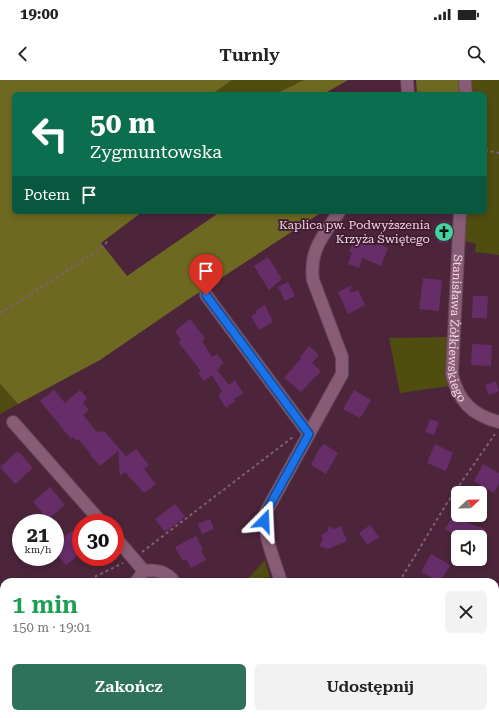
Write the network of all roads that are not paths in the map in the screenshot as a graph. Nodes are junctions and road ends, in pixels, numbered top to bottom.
1 (407, 80) edge
2 (465, 80) edge
3 (408, 92) edge
4 (466, 92) edge
5 (338, 214) edge
6 (460, 214) edge
7 (206, 295) dead end
8 (13, 422) dead end
9 (498, 427) edge
10 (303, 434) junction
11 (94, 514) edge
12 (124, 544) edge
13 (144, 571) junction
14 (139, 578) edge
15 (172, 578) edge
16 (280, 578) edge

1 - 3 street
2 - 4 street
5 - 10 street
6 - 9 street, Stanisława Żółkiewskiego
7 - 10 street
8 - 11 street
10 - 16 street
12 - 13 street
13 - 14 street
13 - 15 street

